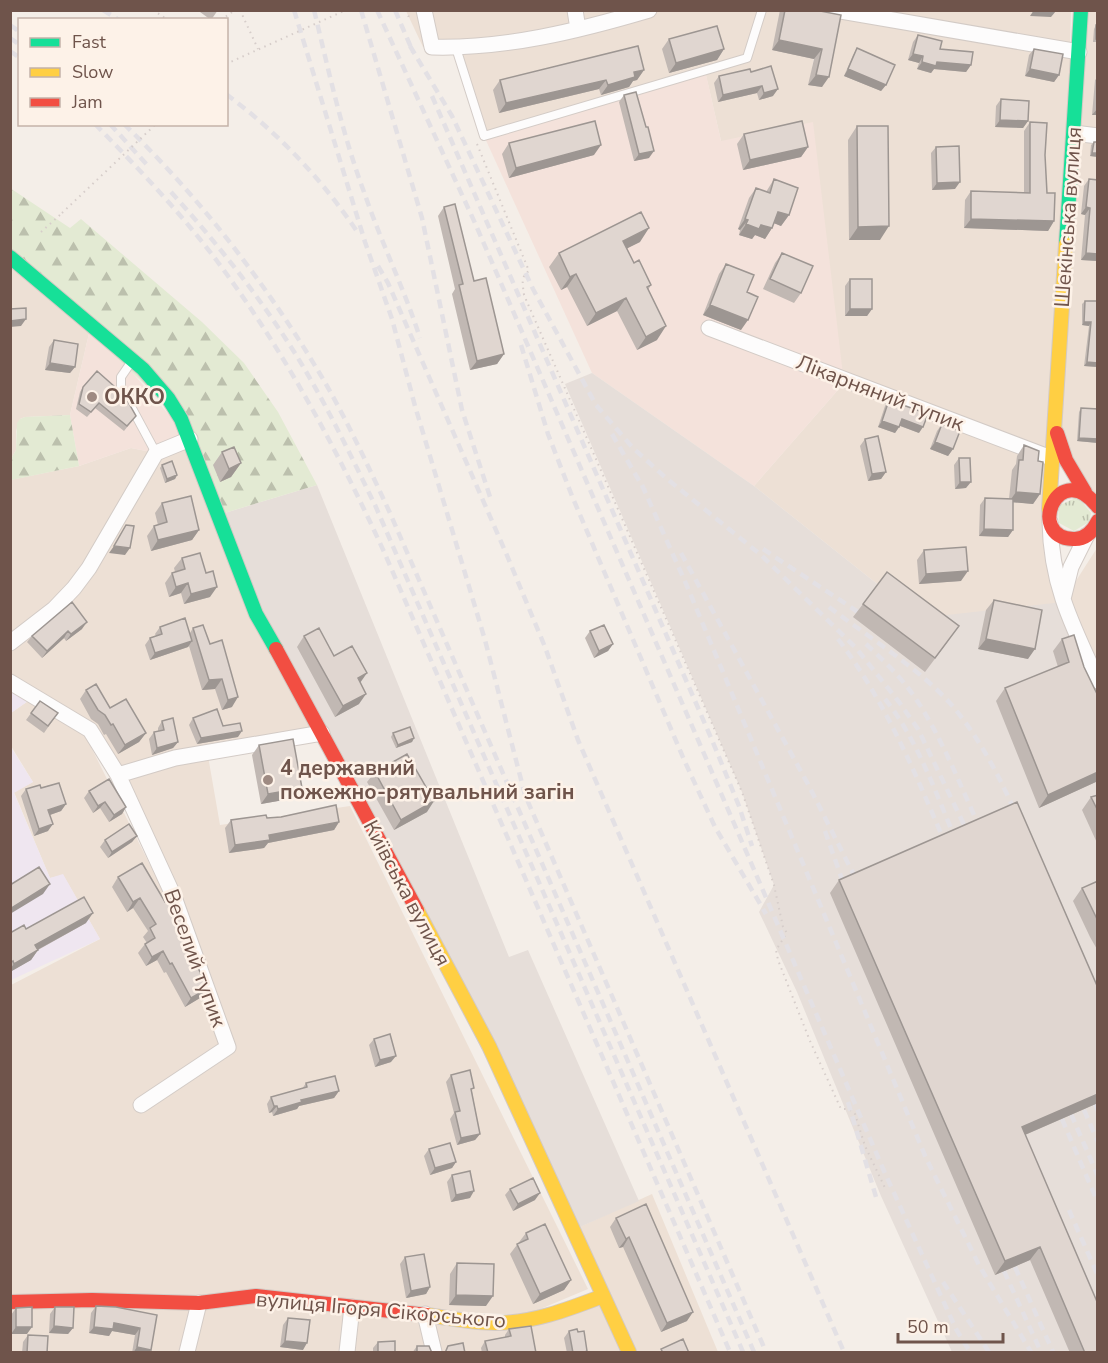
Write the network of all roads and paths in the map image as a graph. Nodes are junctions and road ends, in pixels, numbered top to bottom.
1 (240, 10) edge
2 (346, 10) edge
3 (424, 10) edge
4 (574, 10) edge
5 (649, 10) edge
6 (762, 10) edge
7 (835, 10) edge
8 (1081, 10) edge
9 (873, 14) edge
10 (615, 15) edge
11 (578, 29) junction
12 (456, 48) junction
13 (258, 49) junction
14 (1079, 52) junction
15 (228, 63) edge
16 (154, 126) edge
17 (1074, 133) junction
18 (1098, 136) edge
19 (477, 142) dead end
20 (41, 232) dead end
21 (10, 257) edge
22 (709, 328) dead end
23 (133, 360) junction
24 (1054, 424) junction
25 (190, 439) junction
26 (156, 453) junction
27 (1051, 458) junction
28 (1094, 501) edge
29 (1050, 515) junction
30 (1094, 529) edge
31 (1063, 602) junction
32 (10, 643) edge
33 (1098, 681) edge
34 (10, 682) edge
35 (322, 733) junction
36 (118, 775) junction
37 (141, 1105) dead end
38 (886, 1190) dead end
39 (603, 1296) junction
40 (10, 1302) edge
41 (198, 1303) junction
42 (352, 1307) junction
43 (425, 1314) junction
44 (187, 1353) edge
45 (347, 1353) edge
46 (434, 1353) edge
47 (628, 1353) edge

1 - 13 path
2 - 13 path, bridge
3 - 12 street
4 - 11 street
5 - 10 street
6 - 12 lane
7 - 9 street
8 - 14 street, Шекінська вулиця
9 - 14 street
10 - 11 street
11 - 12 street
13 - 15 path, bridge
14 - 17 street, Шекінська вулиця
16 - 20 path, bridge
17 - 18 street
17 - 24 street, Шекінська вулиця
19 - 38 path
21 - 23 street, Київська вулиця
22 - 27 street, Лікарняний тупик
23 - 25 street, Київська вулиця
23 - 26 lane
24 - 27 street, Шекінська вулиця
24 - 28 street, Шекінська вулиця
25 - 26 street
25 - 35 street, Київська вулиця
26 - 32 street
27 - 29 street, Шекінська вулиця
28 - 29 street
29 - 30 street
29 - 31 street, Шекінська вулиця
30 - 31 street
31 - 33 street, Шекінська вулиця
34 - 36 street
35 - 36 street
35 - 39 street, Київська вулиця
36 - 37 street, Веселий тупик
39 - 43 street, вулиця Ігоря Сікорського
39 - 47 street, Київська вулиця
40 - 41 street, вулиця Ігоря Сікорського
41 - 42 street, вулиця Ігоря Сікорського
41 - 44 street
42 - 43 street, вулиця Ігоря Сікорського
42 - 45 street
43 - 46 street

